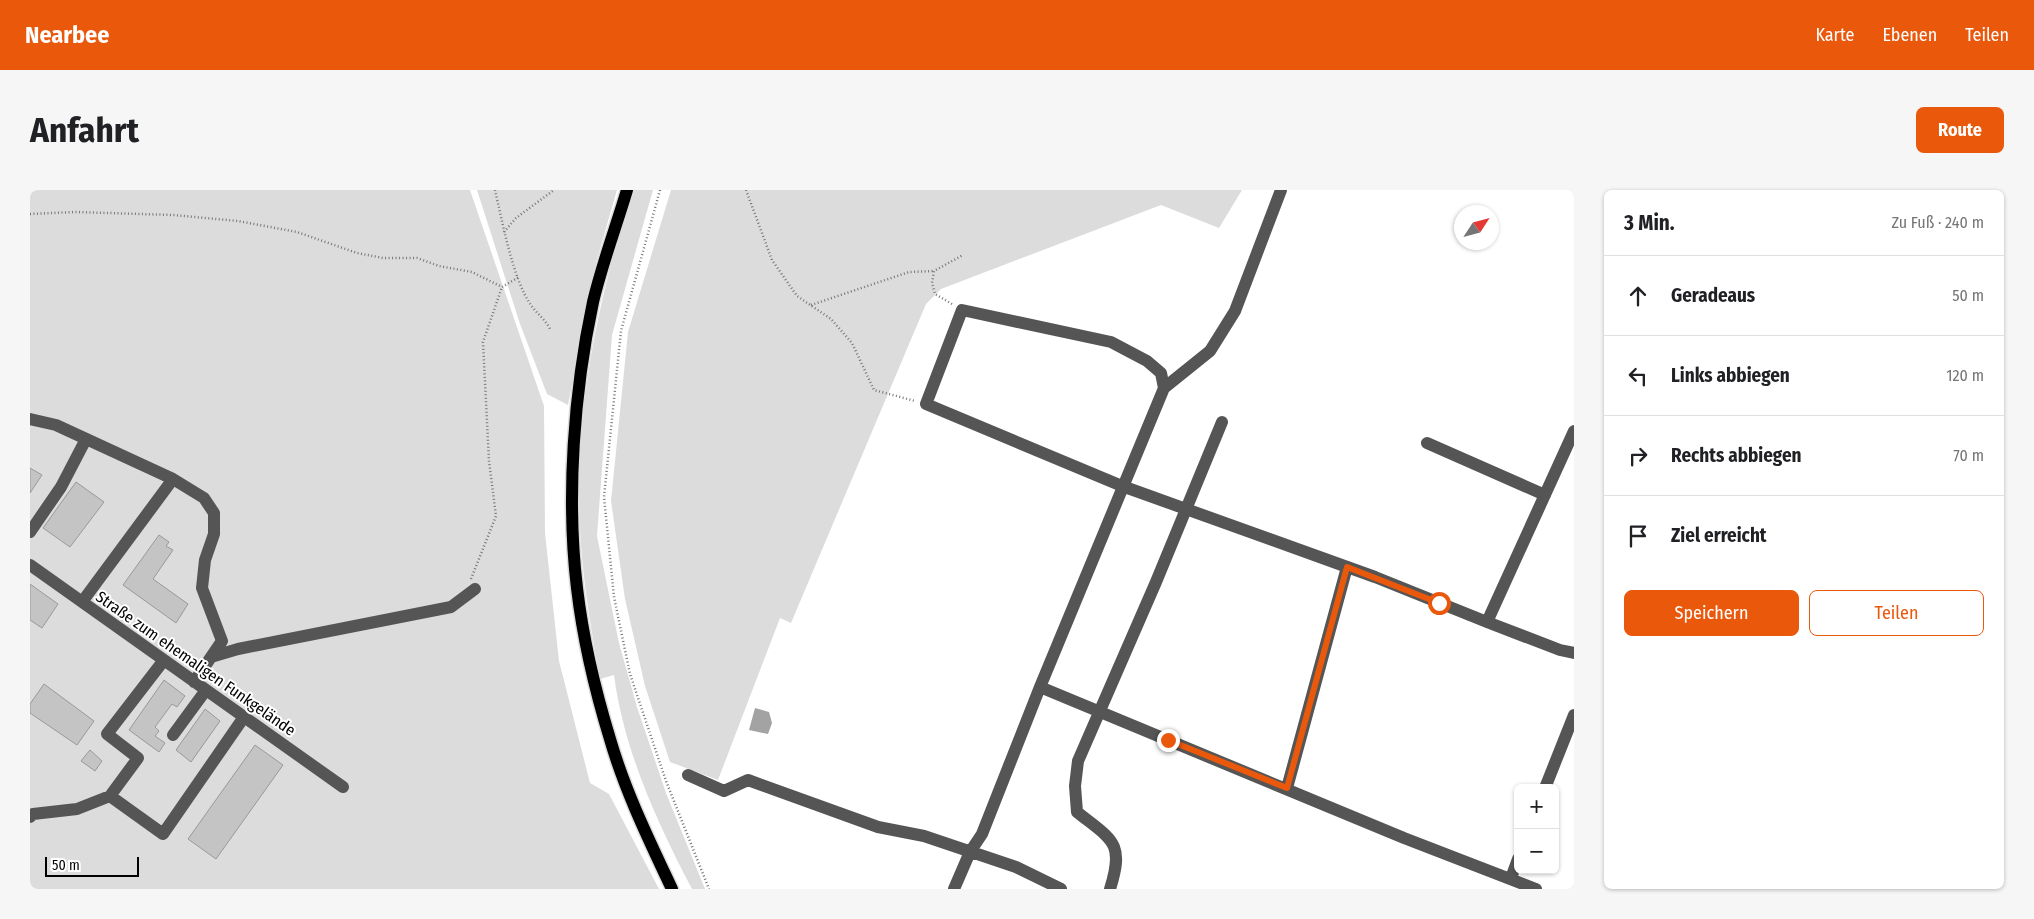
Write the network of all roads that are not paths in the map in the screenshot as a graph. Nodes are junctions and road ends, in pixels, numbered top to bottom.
1 (627, 190) edge
2 (1281, 190) edge
3 (1164, 388) junction
4 (30, 419) edge
5 (1222, 422) dead end
6 (1574, 431) edge
7 (86, 439) junction
8 (1427, 443) dead end
9 (173, 478) junction
10 (1122, 486) junction
11 (1545, 495) junction
12 (1185, 509) junction
13 (30, 532) edge
14 (30, 565) edge
15 (1347, 567) junction
16 (473, 591) road end
17 (82, 602) junction
18 (1487, 622) junction
19 (1574, 653) edge
20 (211, 657) junction
21 (164, 660) junction
22 (194, 682) junction
23 (1040, 687) junction
24 (206, 690) junction
25 (1100, 712) junction
26 (1574, 716) edge
27 (244, 717) junction
28 (174, 735) dead end
29 (688, 775) dead end
30 (1547, 784) edge
31 (343, 787) dead end
32 (1287, 788) junction
33 (110, 796) junction
34 (30, 817) edge
35 (970, 852) junction
36 (1514, 872) edge
37 (1512, 878) junction
38 (672, 889) edge
39 (954, 889) edge
40 (1061, 889) edge
41 (1110, 889) edge
42 (1536, 889) edge

1 - 38 main road
2 - 3 lane
3 - 10 lane
3 - 10 lane
4 - 7 lane
5 - 12 lane
6 - 11 lane
7 - 9 lane
7 - 13 lane
8 - 11 lane
9 - 17 lane
9 - 20 lane
10 - 12 lane
10 - 23 lane
11 - 18 lane
12 - 15 lane
12 - 25 lane
14 - 17 lane, Straße zum ehemaligen Funkgelände
15 - 18 lane
15 - 32 lane
16 - 20 lane
17 - 21 lane, Straße zum ehemaligen Funkgelände
18 - 19 lane
20 - 22 lane
21 - 22 lane, Straße zum ehemaligen Funkgelände
21 - 33 lane
22 - 24 lane, Straße zum ehemaligen Funkgelände
23 - 25 lane
23 - 35 lane
24 - 27 lane, Straße zum ehemaligen Funkgelände
24 - 28 lane
25 - 32 lane
25 - 41 lane
26 - 30 lane
27 - 31 lane, Straße zum ehemaligen Funkgelände
27 - 33 lane
29 - 35 lane
32 - 37 lane
33 - 34 lane
35 - 39 lane
35 - 40 lane
36 - 37 lane
37 - 42 lane

